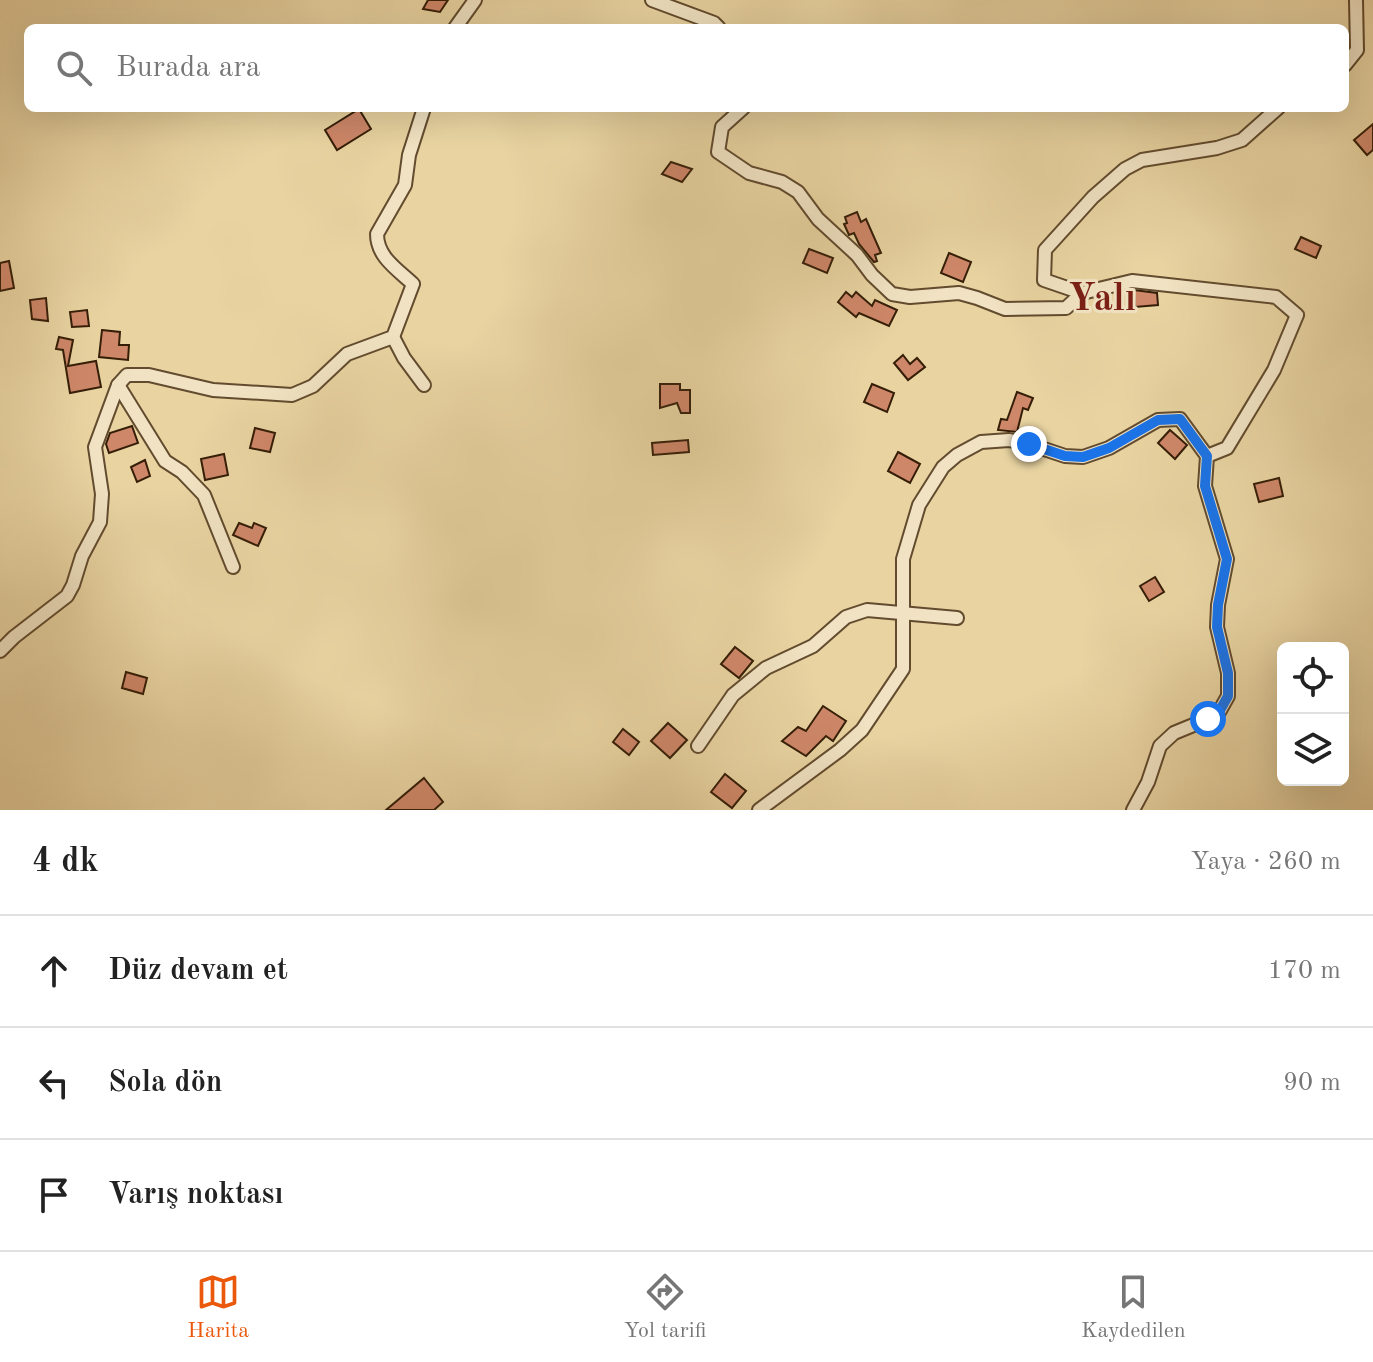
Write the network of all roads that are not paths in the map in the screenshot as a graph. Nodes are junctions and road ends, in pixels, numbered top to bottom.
1 (475, 0) edge
2 (652, 0) edge
3 (1356, 0) edge
4 (458, 24) edge
5 (715, 24) edge
6 (1349, 60) edge
7 (423, 112) edge
8 (739, 112) edge
9 (1274, 112) edge
10 (1082, 293) junction
11 (393, 337) junction
12 (118, 385) junction
13 (424, 385) dead end
14 (1207, 456) junction
15 (233, 567) dead end
16 (903, 613) junction
17 (957, 618) dead end
18 (0, 651) edge
19 (698, 746) dead end
20 (759, 810) edge
21 (1133, 810) edge

1 - 4 street
2 - 5 street
3 - 6 street
7 - 11 street
8 - 10 street
9 - 10 street
10 - 14 street
11 - 12 street
11 - 13 street
12 - 15 street
12 - 18 street
14 - 16 street
14 - 21 street
16 - 17 street
16 - 19 street
16 - 20 street

